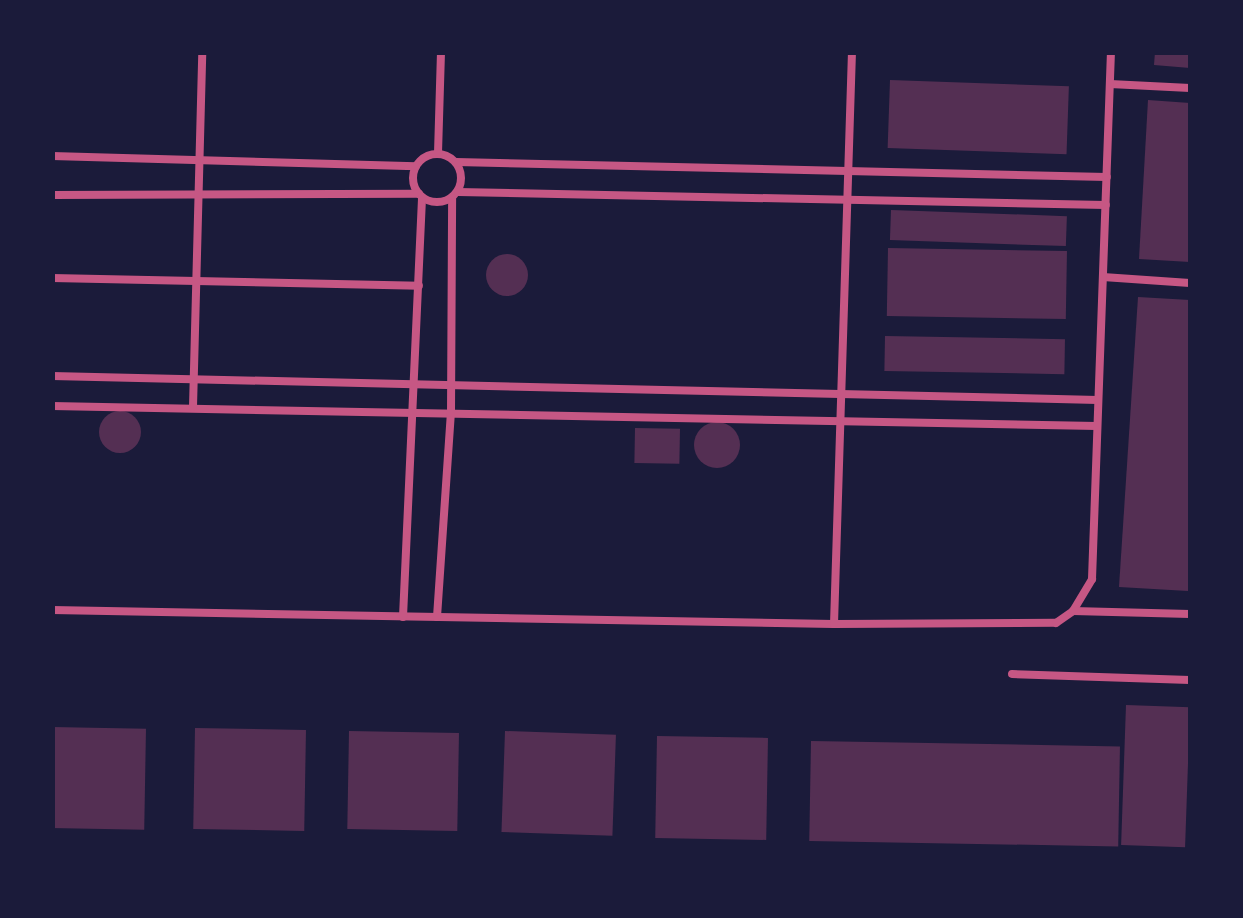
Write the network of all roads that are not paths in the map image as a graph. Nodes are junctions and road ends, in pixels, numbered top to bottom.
1 (202, 52) edge
2 (441, 52) edge
3 (852, 52) edge
4 (1111, 52) edge
5 (1110, 84) junction
6 (1190, 88) edge
7 (438, 153) junction
8 (52, 156) edge
9 (197, 157) junction
10 (456, 162) junction
11 (416, 166) junction
12 (848, 168) junction
13 (1106, 177) junction
14 (198, 194) junction
15 (52, 195) edge
16 (420, 195) junction
17 (455, 195) junction
18 (848, 198) junction
19 (1106, 205) junction
20 (1103, 277) junction
21 (52, 278) edge
22 (1190, 283) edge
23 (419, 286) junction
24 (52, 376) edge
25 (194, 378) junction
26 (416, 381) junction
27 (451, 382) junction
28 (838, 396) junction
29 (1098, 400) junction
30 (52, 406) edge
31 (194, 407) junction
32 (414, 412) junction
33 (451, 413) junction
34 (838, 423) junction
35 (1097, 426) junction
36 (52, 610) edge
37 (1073, 611) junction
38 (1190, 614) edge
39 (404, 617) junction
40 (437, 617) junction
41 (834, 624) junction
42 (1012, 674) dead end
43 (1190, 680) edge

1 - 9 lane
2 - 7 lane
3 - 12 lane
4 - 5 lane
5 - 6 lane
5 - 13 lane
7 - 10 lane
7 - 11 lane
8 - 9 lane
9 - 11 lane
9 - 14 lane
10 - 12 lane
10 - 17 lane
11 - 16 lane
12 - 13 lane
12 - 18 lane
13 - 19 lane
14 - 15 lane
14 - 16 lane
14 - 25 lane
16 - 17 lane
16 - 23 lane
17 - 18 lane
17 - 27 lane
18 - 19 lane
18 - 28 lane
19 - 20 lane
20 - 22 lane
20 - 29 lane
21 - 23 lane
23 - 26 lane
24 - 25 lane
25 - 26 lane
25 - 31 lane
26 - 27 lane
26 - 32 lane
27 - 28 lane
27 - 33 lane
28 - 29 lane
28 - 34 lane
29 - 35 lane
30 - 31 lane
31 - 32 lane
32 - 33 lane
32 - 39 lane
33 - 34 lane
33 - 40 lane
34 - 35 lane
34 - 41 lane
35 - 37 lane
36 - 39 lane
37 - 38 lane
37 - 41 lane
39 - 40 lane
40 - 41 lane
42 - 43 lane

